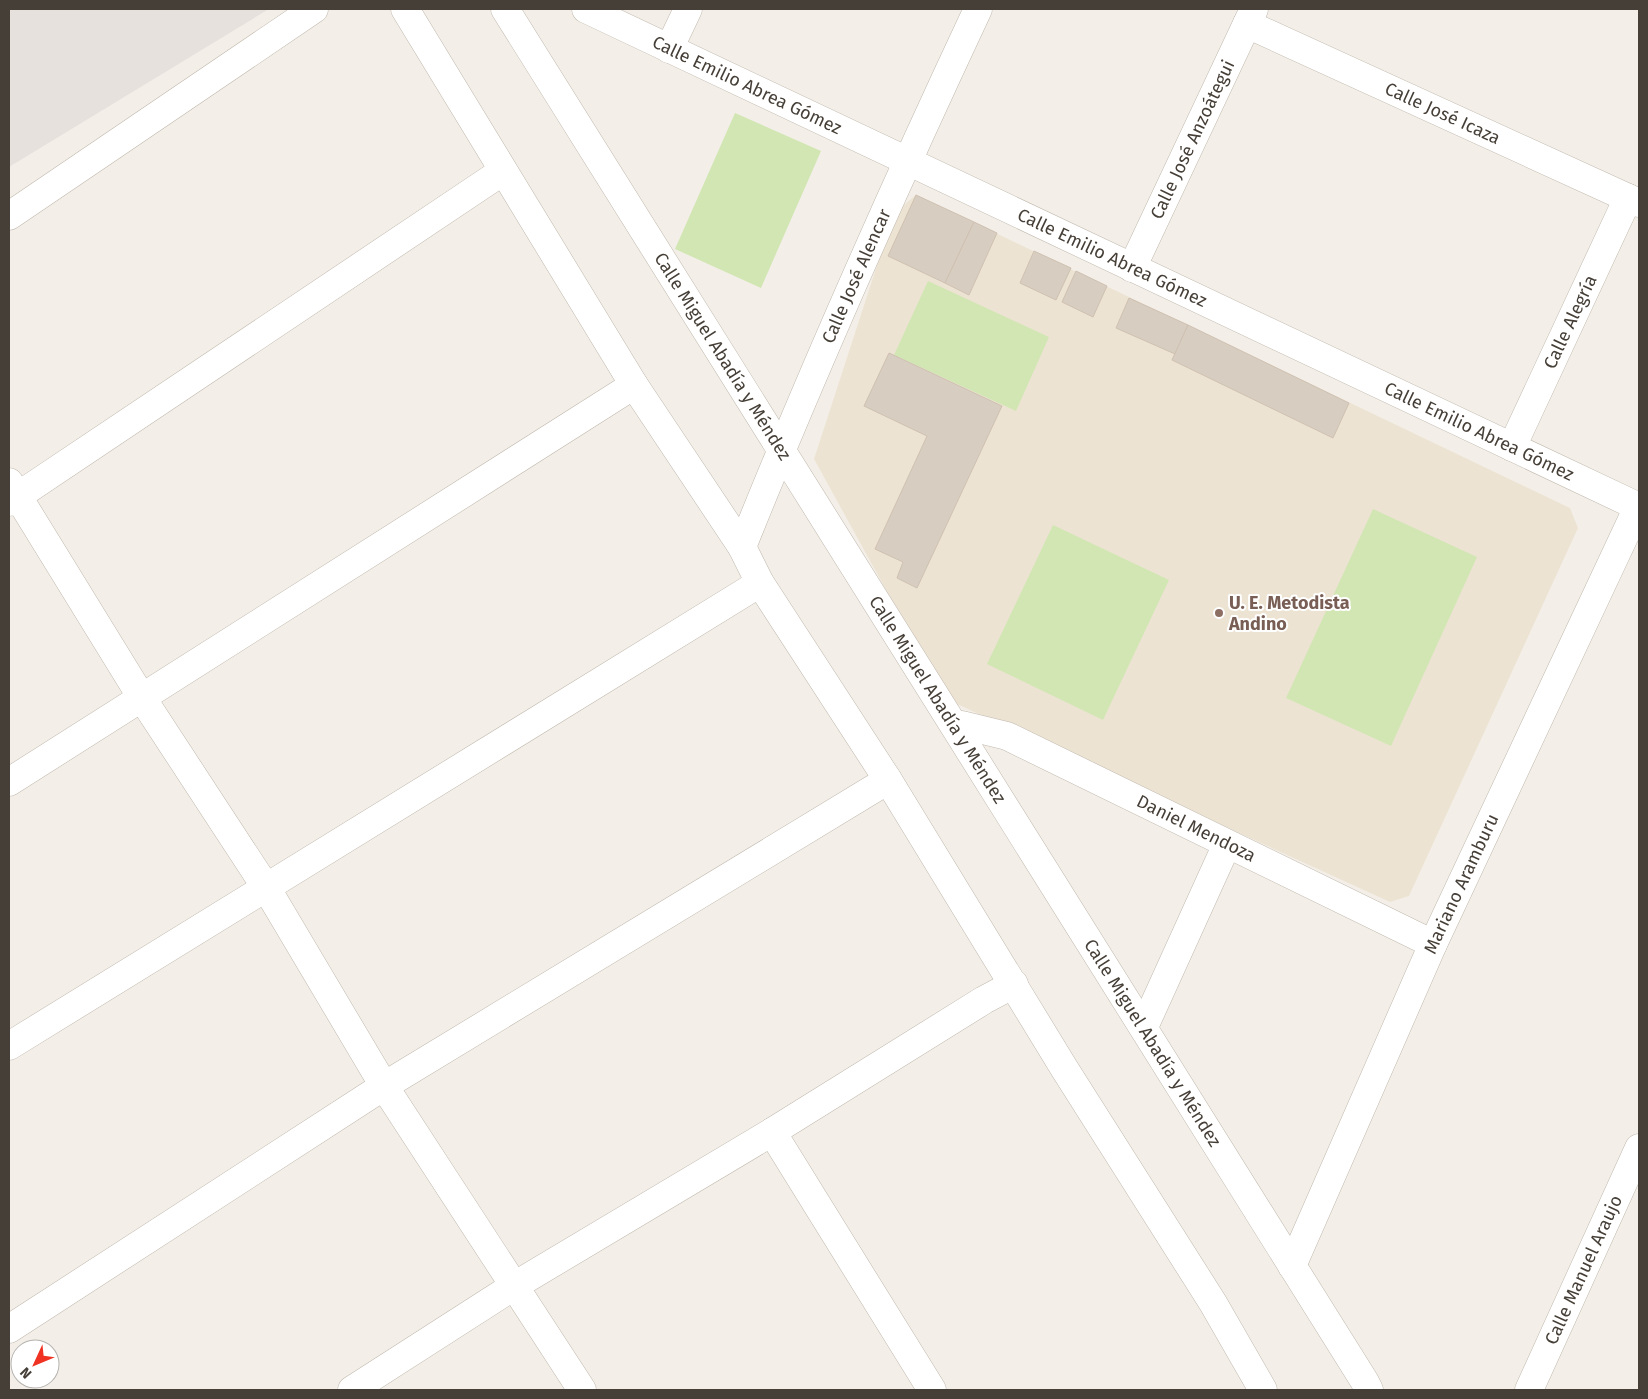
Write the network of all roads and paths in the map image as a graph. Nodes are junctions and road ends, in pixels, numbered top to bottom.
1 (314, 9) edge
2 (405, 9) edge
3 (505, 9) edge
4 (586, 9) edge
5 (688, 9) edge
6 (978, 9) edge
7 (1250, 16) edge
8 (669, 49) junction
9 (907, 162) junction
10 (503, 171) junction
11 (1633, 201) edge
12 (9, 216) edge
13 (1132, 268) junction
14 (634, 385) junction
15 (1512, 447) junction
16 (781, 449) junction
17 (12, 494) edge
18 (1639, 507) edge
19 (742, 547) junction
20 (760, 583) junction
21 (142, 698) junction
22 (955, 726) junction
23 (888, 780) junction
24 (9, 782) edge
25 (1227, 844) junction
26 (267, 888) junction
27 (1433, 944) junction
28 (1014, 984) junction
29 (1144, 1027) junction
30 (9, 1046) edge
31 (384, 1086) junction
32 (772, 1132) junction
33 (1639, 1148) edge
34 (1292, 1266) junction
35 (514, 1286) junction
36 (9, 1328) edge
37 (352, 1390) edge
38 (582, 1390) edge
39 (932, 1390) edge
40 (1263, 1390) edge
41 (1369, 1390) edge
42 (1529, 1390) edge

1 - 12 street
2 - 10 street
3 - 16 street, Calle Miguel Abadía y Méndez
4 - 8 street, Calle Emilio Abrea Gómez
5 - 8 street
6 - 9 street, Calle José Alencar
7 - 11 street, Calle José Icaza
7 - 13 street, Calle José Anzoátegui
8 - 9 street, Calle Emilio Abrea Gómez
9 - 13 street, Calle Emilio Abrea Gómez
9 - 16 street, Calle José Alencar
10 - 14 street
10 - 17 street
11 - 15 street, Calle Alegría
13 - 15 street, Calle Emilio Abrea Gómez
14 - 19 street
14 - 21 street
15 - 18 street, Calle Emilio Abrea Gómez
16 - 19 street, Calle José Alencar
16 - 22 street, Calle Miguel Abadía y Méndez
17 - 21 street
18 - 27 street, Mariano Aramburu
19 - 20 street
20 - 23 street
20 - 26 street
21 - 24 street
21 - 26 street
22 - 25 street, Daniel Mendoza
22 - 29 street, Calle Miguel Abadía y Méndez
23 - 28 street
23 - 31 street
25 - 27 street, Daniel Mendoza
25 - 29 street
26 - 30 street
26 - 31 street
27 - 34 street, Mariano Aramburu
28 - 32 street
28 - 40 street
29 - 34 street, Calle Miguel Abadía y Méndez
31 - 35 street
31 - 36 street
32 - 35 street
32 - 39 street
33 - 42 street, Calle Manuel Araujo
34 - 41 street, Calle Miguel Abadía y Méndez
35 - 37 street
35 - 38 street

